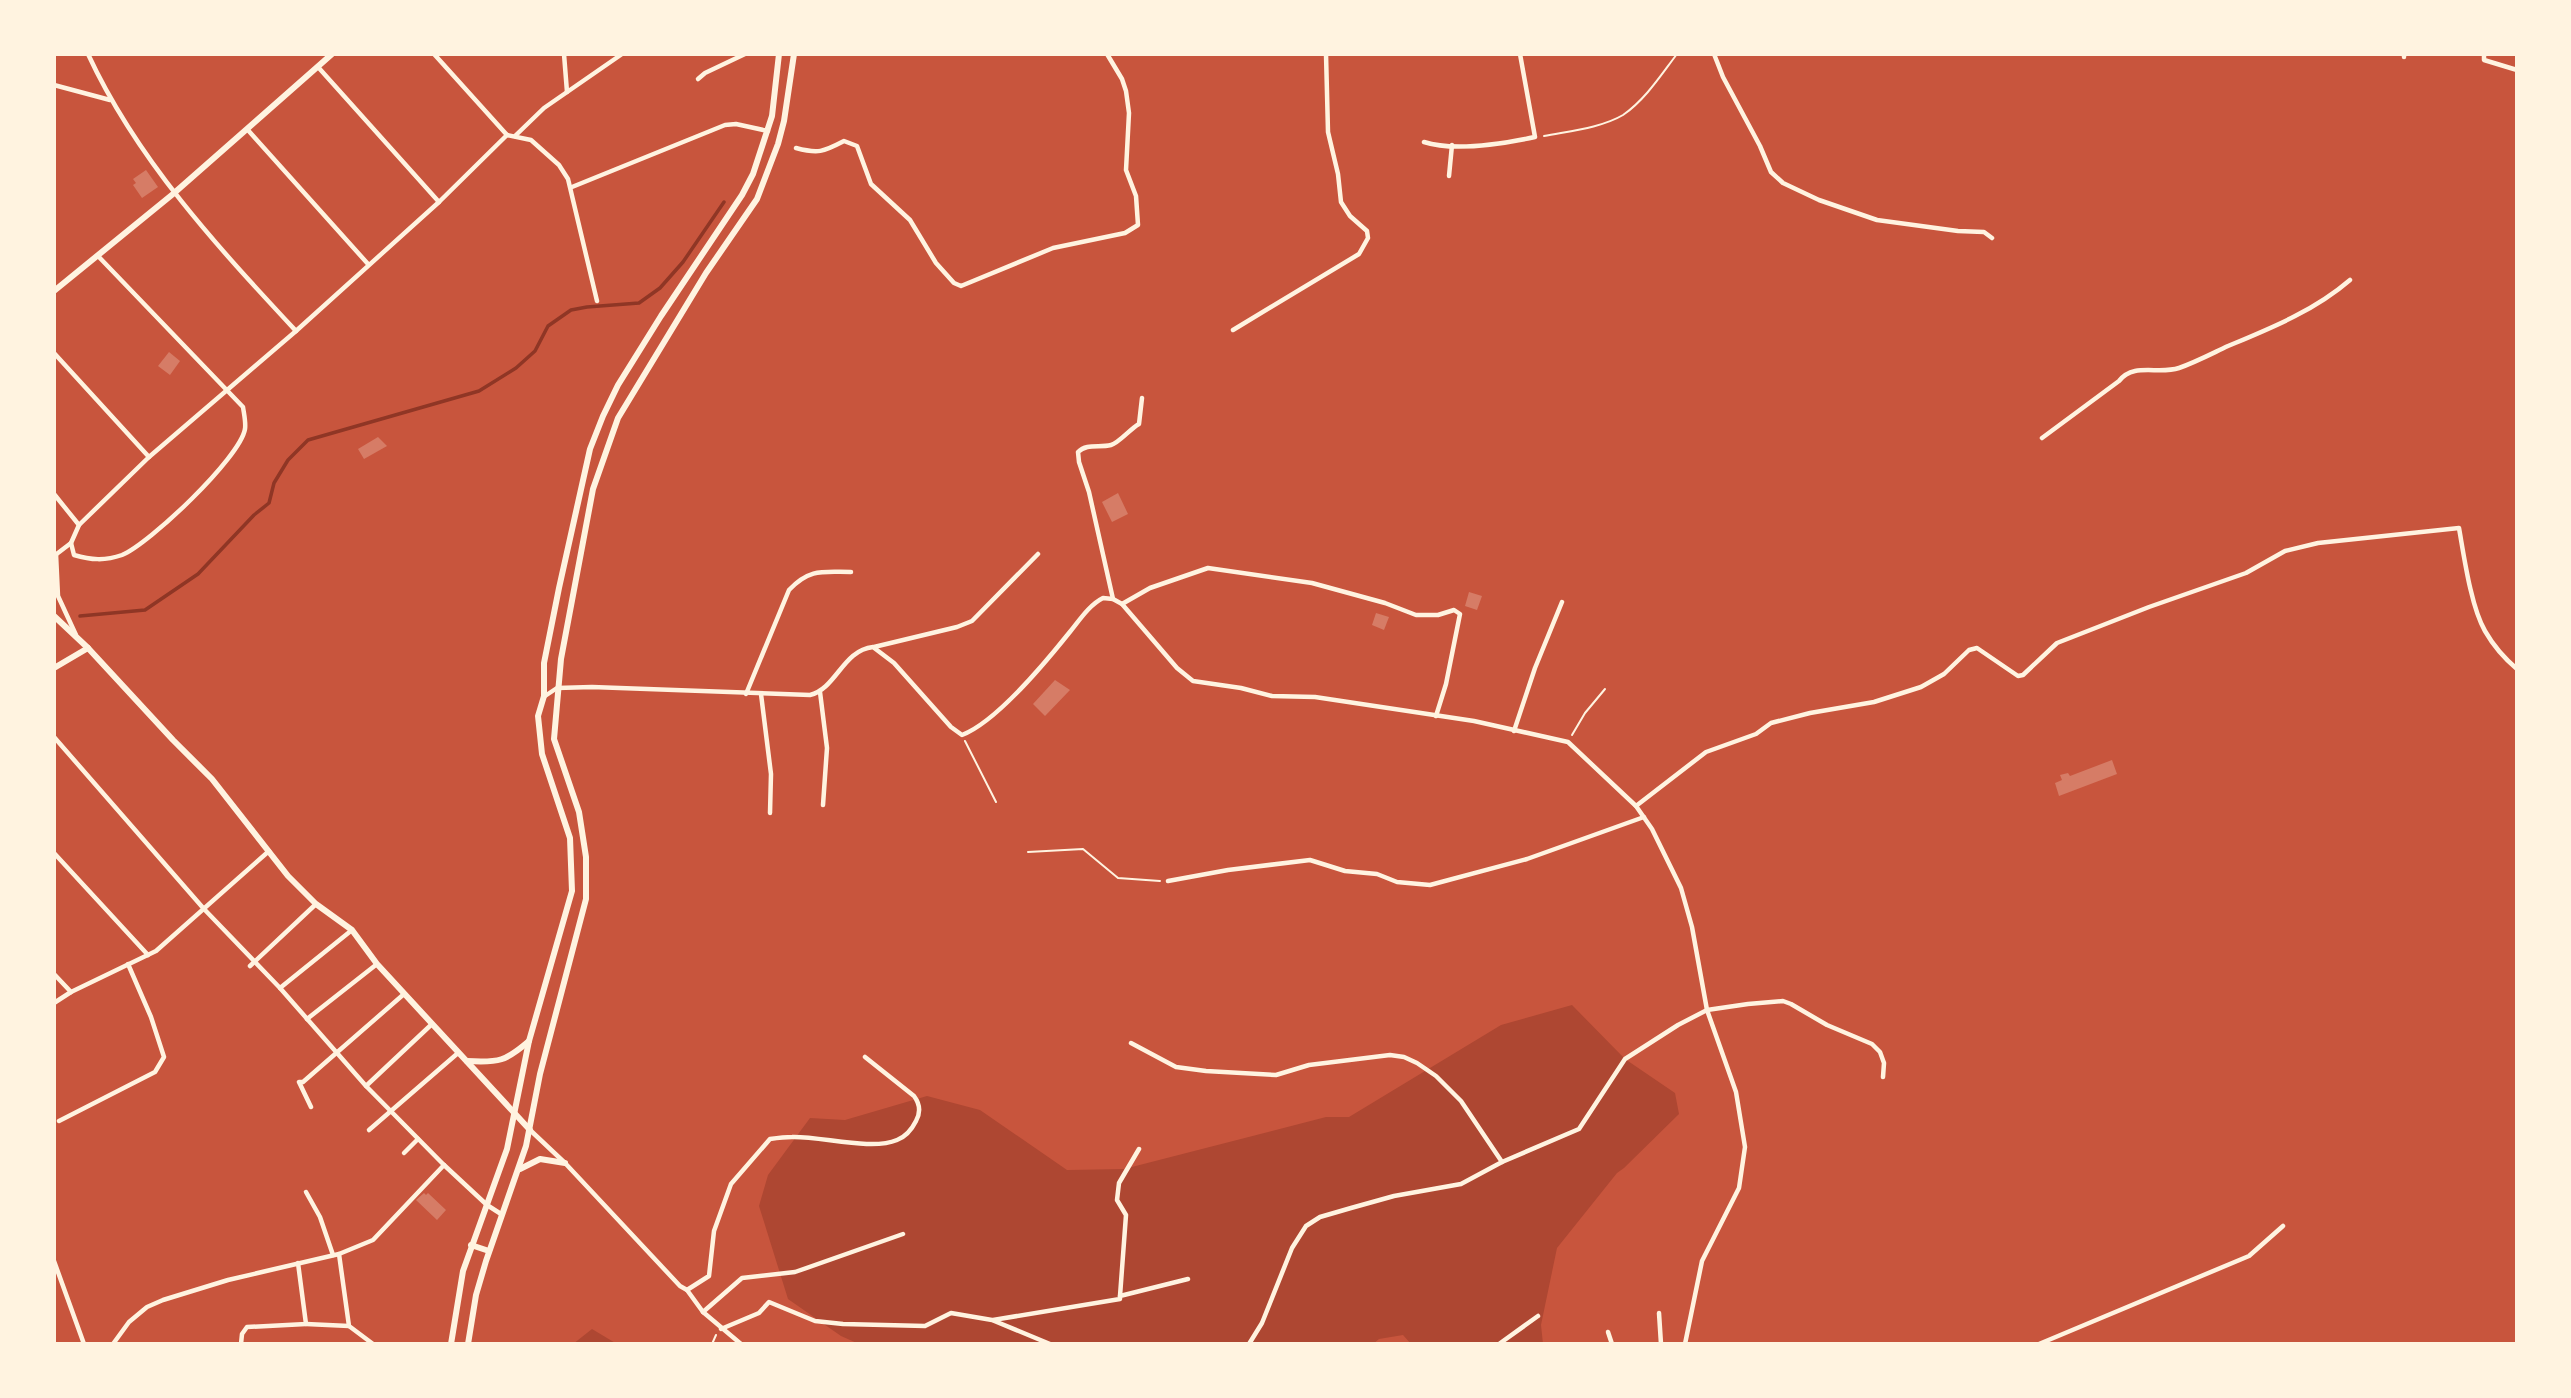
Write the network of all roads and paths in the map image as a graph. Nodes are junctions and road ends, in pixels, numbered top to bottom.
1 (88, 54) edge
2 (332, 54) edge
3 (434, 54) edge
4 (564, 54) edge
5 (622, 54) edge
6 (745, 54) edge
7 (779, 54) edge
8 (794, 54) edge
9 (1107, 54) edge
10 (1326, 54) edge
11 (1520, 54) edge
12 (1677, 54) edge
13 (1714, 54) edge
14 (2484, 54) edge
15 (318, 67) junction
16 (2517, 70) edge
17 (698, 79) dead end
18 (54, 85) edge
19 (567, 93) junction
20 (110, 101) junction
21 (247, 130) junction
22 (768, 131) junction
23 (507, 135) junction
24 (514, 137) junction
25 (1535, 137) junction
26 (1424, 142) dead end
27 (1452, 145) junction
28 (796, 148) dead end
29 (1449, 176) dead end
30 (572, 187) junction
31 (173, 194) junction
32 (439, 202) junction
33 (1992, 238) dead end
34 (98, 256) junction
35 (368, 264) junction
36 (2350, 280) dead end
37 (54, 290) edge
38 (597, 301) dead end
39 (1233, 330) dead end
40 (296, 331) junction
41 (54, 353) edge
42 (226, 391) junction
43 (1142, 398) dead end
44 (2042, 438) dead end
45 (149, 457) junction
46 (54, 494) edge
47 (79, 525) junction
48 (71, 543) junction
49 (1038, 554) dead end
50 (55, 555) edge
51 (851, 572) dead end
52 (1113, 599) junction
53 (1562, 602) dead end
54 (1122, 604) junction
55 (54, 616) edge
56 (78, 639) junction
57 (873, 647) junction
58 (88, 648) junction
59 (54, 668) edge
60 (2517, 669) edge
61 (557, 688) junction
62 (1605, 689) dead end
63 (820, 692) junction
64 (746, 694) junction
65 (761, 694) junction
66 (544, 696) junction
67 (1436, 716) junction
68 (1514, 732) junction
69 (962, 735) junction
70 (54, 737) edge
71 (1567, 742) junction
72 (996, 802) dead end
73 (823, 805) dead end
74 (1636, 806) junction
75 (770, 813) dead end
76 (1644, 817) junction
77 (269, 852) junction
78 (1028, 852) dead end
79 (54, 853) edge
80 (1168, 881) joint
81 (316, 904) junction
82 (204, 909) junction
83 (352, 930) junction
84 (148, 955) junction
85 (128, 964) junction
86 (252, 964) junction
87 (377, 964) junction
88 (54, 974) edge
89 (280, 988) junction
90 (71, 992) junction
91 (404, 994) junction
92 (54, 1003) edge
93 (1707, 1010) junction
94 (307, 1020) junction
95 (432, 1024) junction
96 (529, 1041) junction
97 (1131, 1043) dead end
98 (335, 1052) junction
99 (458, 1053) junction
100 (865, 1057) dead end
101 (467, 1061) junction
102 (1883, 1077) dead end
103 (366, 1086) junction
104 (311, 1107) dead end
105 (390, 1110) junction
106 (515, 1112) junction
107 (59, 1121) dead end
108 (369, 1130) dead end
109 (530, 1130) junction
110 (418, 1139) junction
111 (1139, 1149) dead end
112 (404, 1153) dead end
113 (1502, 1162) junction
114 (565, 1163) junction
115 (444, 1165) junction
116 (520, 1169) junction
117 (306, 1192) dead end
118 (487, 1205) junction
119 (501, 1214) junction
120 (2283, 1226) dead end
121 (903, 1234) dead end
122 (471, 1245) junction
123 (489, 1251) junction
124 (336, 1255) junction
125 (54, 1261) edge
126 (298, 1263) junction
127 (1188, 1279) dead end
128 (687, 1290) junction
129 (1120, 1296) junction
130 (703, 1312) junction
131 (1659, 1313) dead end
132 (1538, 1316) dead end
133 (992, 1320) junction
134 (306, 1324) junction
135 (349, 1326) junction
136 (721, 1329) junction
137 (1608, 1332) dead end
138 (84, 1344) edge
139 (113, 1344) edge
140 (241, 1344) edge
141 (373, 1344) edge
142 (451, 1344) edge
143 (468, 1344) edge
144 (712, 1344) edge
145 (741, 1344) edge
146 (1050, 1344) edge
147 (1249, 1344) edge
148 (1499, 1344) edge
149 (1612, 1344) edge
150 (1661, 1344) edge
151 (1685, 1344) edge
152 (2039, 1344) edge

1 - 20 street
2 - 15 main road
3 - 23 street
4 - 19 street
5 - 19 street
6 - 17 street
7 - 22 main road
8 - 61 main road
9 - 28 street
10 - 39 street
11 - 25 street
12 - 25 path
13 - 33 street
14 - 16 street
15 - 21 main road
15 - 32 street
18 - 20 street
19 - 24 street
20 - 31 street
21 - 31 main road
21 - 35 street
22 - 30 street
22 - 66 main road
23 - 24 street
23 - 32 street
24 - 30 street
25 - 27 street
26 - 27 street
27 - 29 street
30 - 38 street
31 - 34 main road
31 - 40 street
32 - 35 street
34 - 37 main road
34 - 42 street
35 - 40 street
36 - 44 street
40 - 42 street
41 - 45 street
42 - 45 street
42 - 48 street
43 - 52 street
45 - 47 street
46 - 47 street
47 - 48 street
48 - 50 street
49 - 57 street
50 - 56 street
51 - 64 street
52 - 54 street
52 - 69 street
53 - 68 street
54 - 67 street
54 - 67 street
55 - 56 main road
56 - 58 main road
57 - 63 street
57 - 69 street
58 - 59 main road
58 - 77 main road
60 - 74 street
61 - 64 street
61 - 66 street
61 - 109 main road
62 - 71 path
63 - 65 street
63 - 73 street
64 - 65 street
65 - 75 street
66 - 96 main road
67 - 68 street
68 - 71 street
69 - 72 path
70 - 82 street
71 - 74 street
74 - 76 street
76 - 80 street
76 - 93 street
77 - 81 main road
77 - 82 street
78 - 80 path
79 - 84 street
81 - 83 main road
81 - 86 street
82 - 84 street
82 - 86 street
83 - 87 main road
83 - 89 street
84 - 85 street
85 - 90 street
85 - 107 street
86 - 89 street
87 - 91 main road
87 - 94 street
88 - 90 street
89 - 94 street
90 - 92 street
91 - 95 main road
91 - 98 street
93 - 102 street
93 - 113 street
93 - 151 street
94 - 98 street
95 - 99 main road
95 - 103 street
96 - 101 main road
96 - 106 main road
97 - 113 street
98 - 103 street
98 - 104 street
99 - 101 main road
99 - 105 street
100 - 128 street
101 - 106 main road
103 - 105 street
105 - 108 street
105 - 110 street
106 - 109 main road
106 - 118 main road
109 - 114 street
109 - 116 main road
110 - 112 street
110 - 115 street
111 - 129 street
113 - 147 street
114 - 116 main road
114 - 128 street
115 - 118 street
115 - 124 street
116 - 119 main road
117 - 124 street
118 - 119 street
118 - 122 main road
119 - 123 main road
120 - 152 street
121 - 130 street
122 - 123 main road
122 - 142 main road
123 - 143 main road
124 - 126 street
124 - 135 street
125 - 138 street
126 - 134 street
126 - 139 street
127 - 129 street
128 - 130 street
129 - 133 street
130 - 136 street
131 - 150 street
132 - 148 street
133 - 136 street
133 - 146 street
134 - 135 street
134 - 140 street
135 - 141 street
136 - 144 path
136 - 145 street
137 - 149 street

